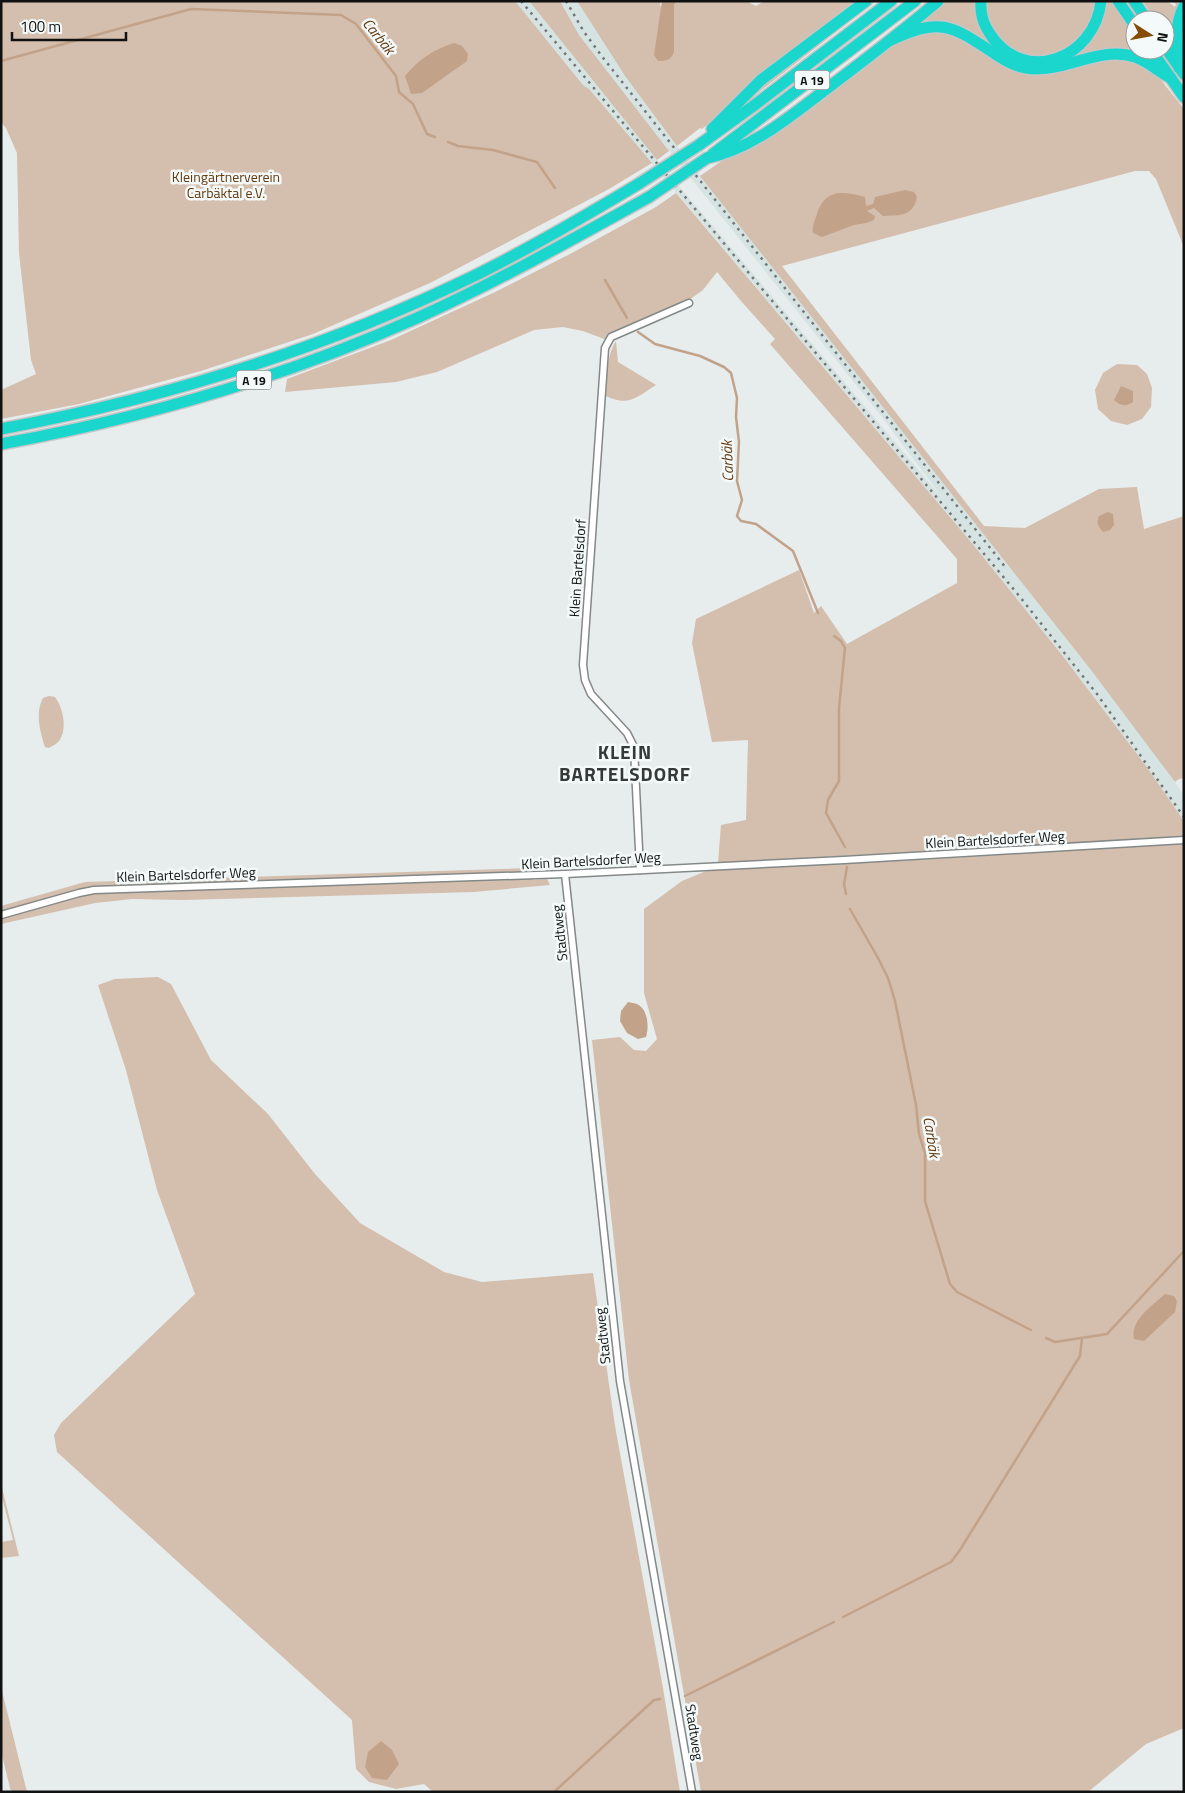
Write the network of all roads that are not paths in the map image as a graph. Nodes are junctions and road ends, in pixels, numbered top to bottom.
1 (891, 1) edge
2 (915, 1) edge
3 (938, 1) edge
4 (981, 1) edge
5 (1101, 1) edge
6 (864, 2) edge
7 (1184, 6) edge
8 (891, 40) junction
9 (1158, 60) edge
10 (1174, 60) edge
11 (1181, 71) edge
12 (1170, 78) junction
13 (1184, 97) edge
14 (699, 145) junction
15 (707, 158) junction
16 (689, 303) dead end
17 (1, 429) edge
18 (1, 444) edge
19 (1184, 840) edge
20 (640, 870) junction
21 (565, 874) junction
22 (1, 915) edge
23 (692, 1792) edge

1 - 14 highway, A 19
2 - 15 highway, A 19
3 - 8 highway
4 - 5 highway
6 - 14 highway
7 - 11 highway
8 - 12 highway
8 - 15 highway
9 - 12 highway
10 - 11 highway
12 - 13 highway
14 - 17 highway, A 19, bridge
15 - 18 highway, A 19, bridge
16 - 20 street, Klein Bartelsdorf
19 - 20 street, Klein Bartelsdorfer Weg
20 - 21 street, Klein Bartelsdorfer Weg
21 - 22 street, Klein Bartelsdorfer Weg
21 - 23 street, Stadtweg

